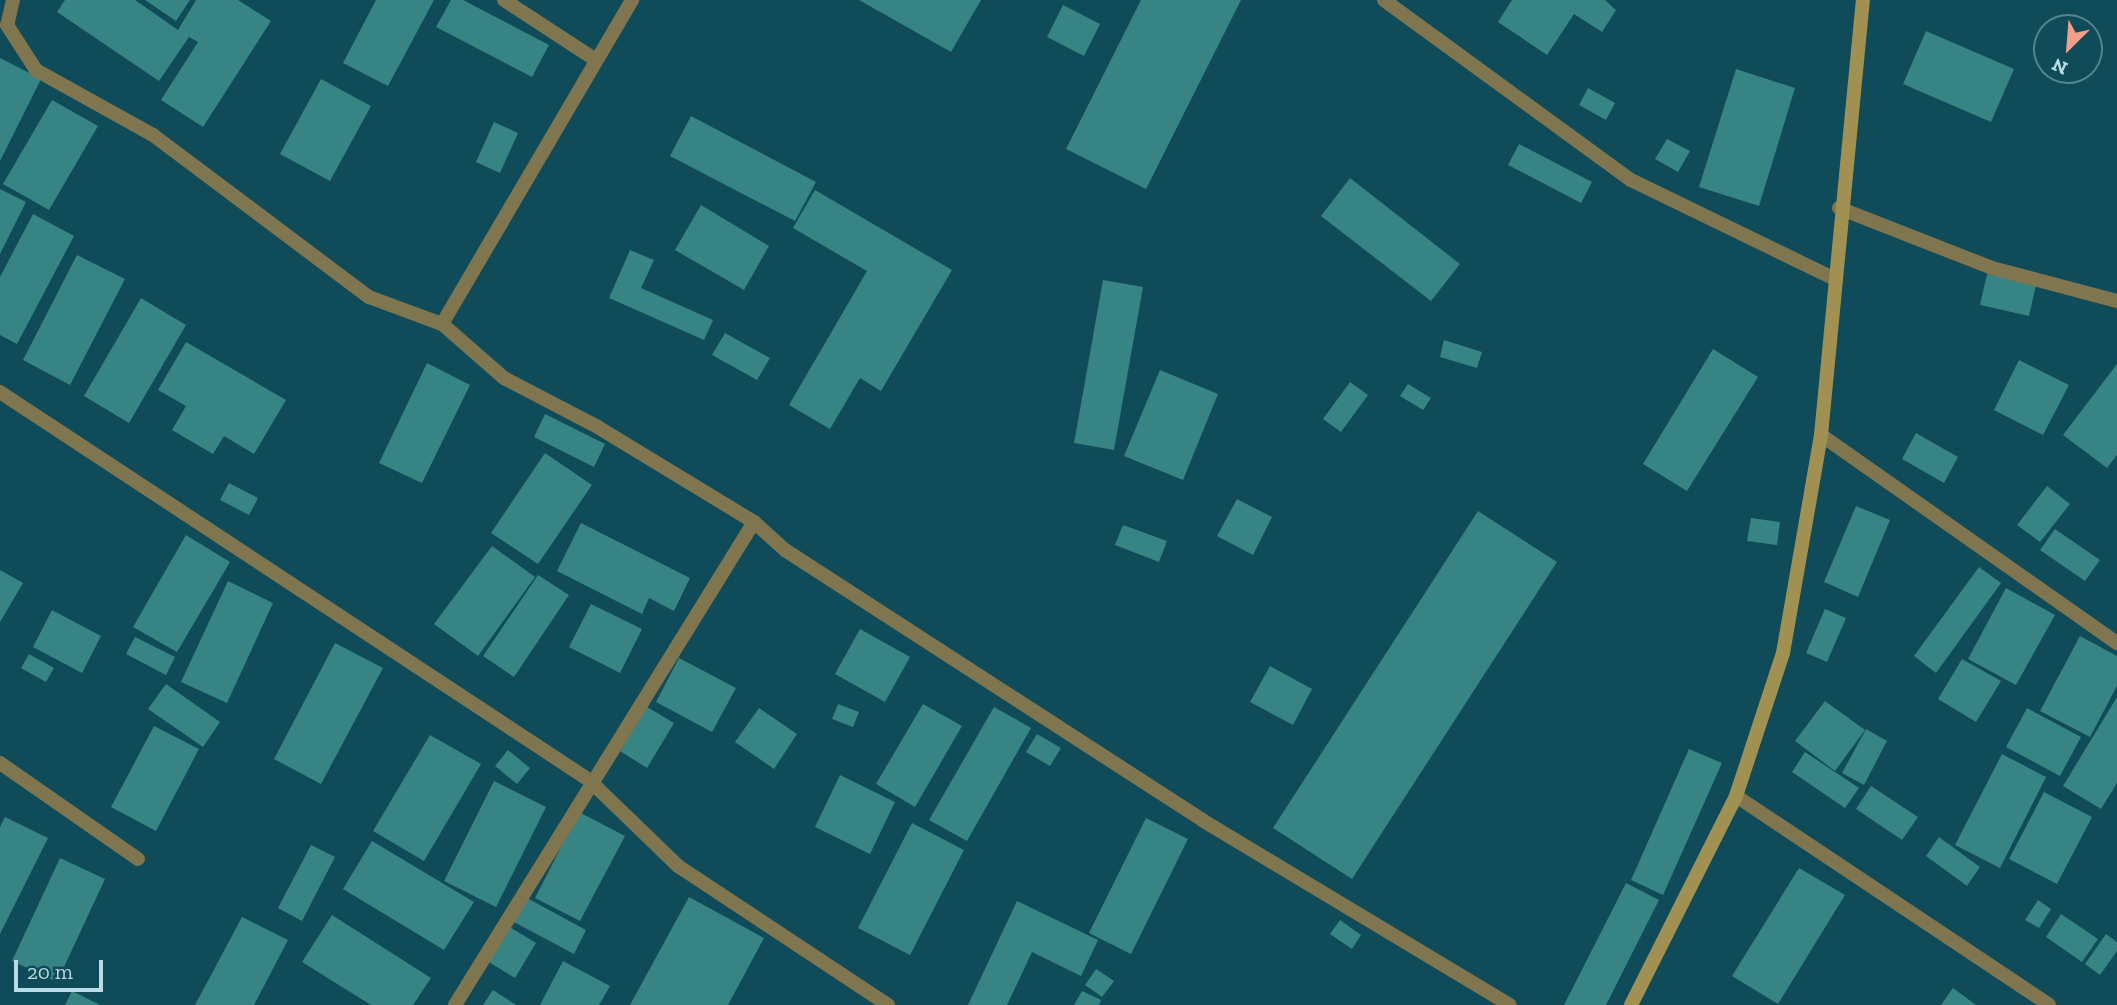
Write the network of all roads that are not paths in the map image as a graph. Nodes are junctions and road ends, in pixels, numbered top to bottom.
1 (13, 0) edge
2 (504, 0) edge
3 (632, 0) edge
4 (1384, 0) edge
5 (1863, 0) edge
6 (4, 23) edge
7 (596, 60) junction
8 (1839, 208) junction
9 (1833, 278) junction
10 (2117, 301) edge
11 (442, 324) junction
12 (0, 392) edge
13 (1821, 435) junction
14 (754, 522) junction
15 (2117, 643) edge
16 (0, 763) edge
17 (589, 780) junction
18 (1736, 796) junction
19 (138, 859) dead end
20 (455, 1005) edge
21 (888, 1005) edge
22 (1510, 1005) edge
23 (1631, 1005) edge
24 (2049, 1005) edge

1 - 6 street
2 - 7 street
3 - 7 street
4 - 9 street
5 - 8 street
6 - 11 street
7 - 11 street
8 - 9 street
8 - 10 street
9 - 13 street
11 - 14 street
12 - 17 street
13 - 15 street
13 - 18 street
14 - 17 street
14 - 22 street
16 - 19 street
17 - 20 street
17 - 21 street
18 - 23 street
18 - 24 street

